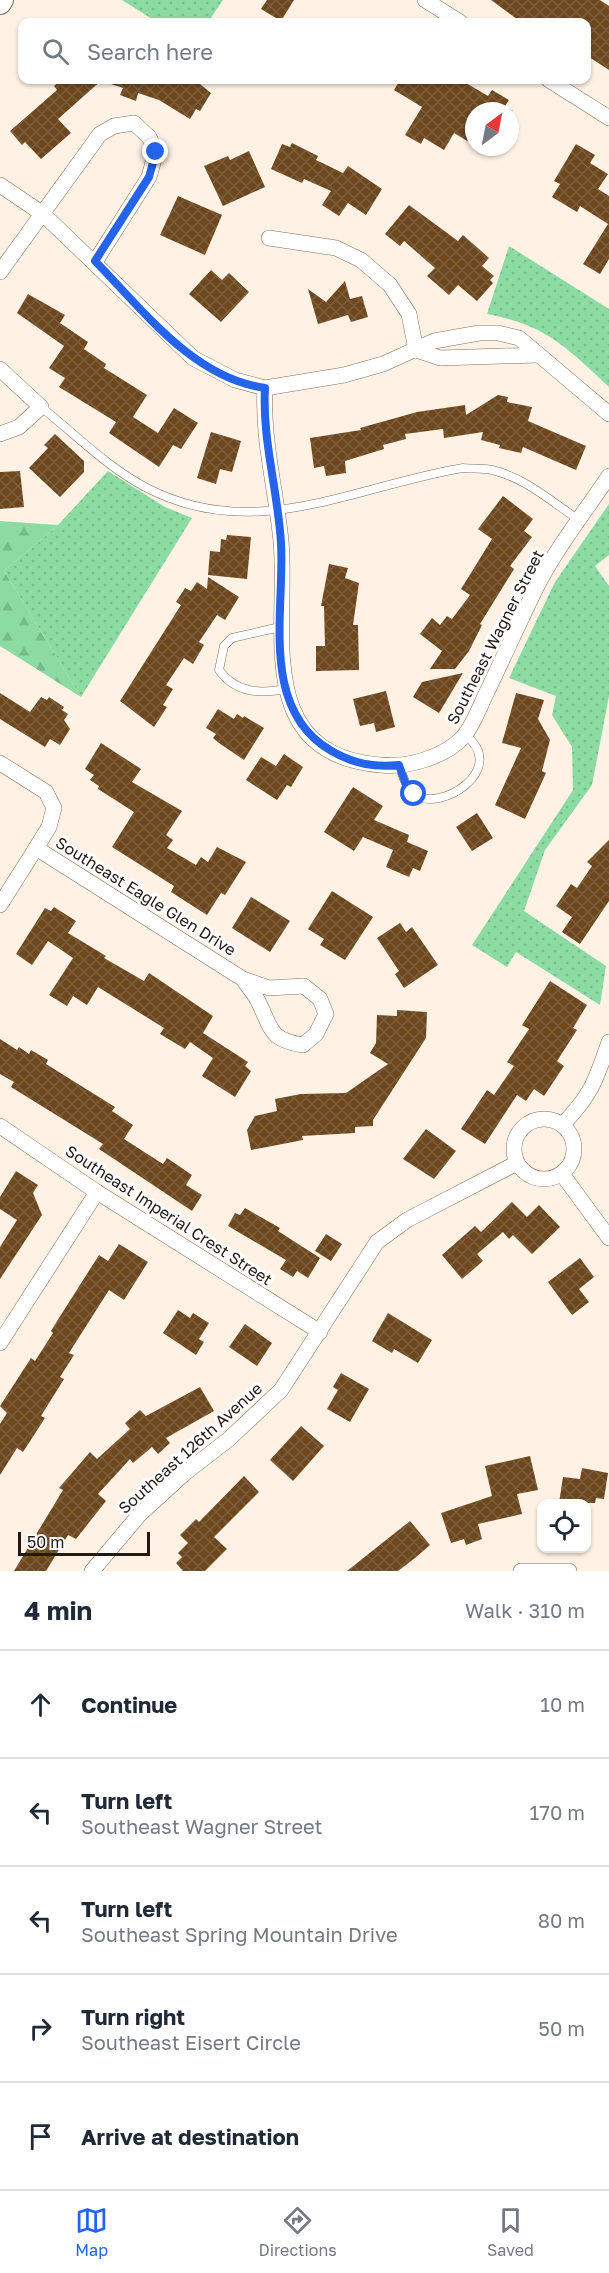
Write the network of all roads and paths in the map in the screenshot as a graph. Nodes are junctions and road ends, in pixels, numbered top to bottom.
1 (425, 0) edge
2 (454, 18) edge
3 (555, 84) edge
4 (609, 118) edge
5 (0, 185) edge
6 (43, 214) junction
7 (269, 238) dead end
8 (95, 261) junction
9 (0, 272) edge
10 (416, 350) junction
11 (538, 356) junction
12 (0, 369) edge
13 (265, 388) junction
14 (41, 407) junction
15 (609, 414) edge
16 (0, 434) edge
17 (609, 476) edge
18 (277, 512) junction
19 (579, 520) junction
20 (280, 627) junction
21 (286, 689) junction
22 (465, 735) junction
23 (0, 763) edge
24 (399, 765) junction
25 (36, 848) junction
26 (0, 905) edge
27 (243, 979) junction
28 (609, 1042) edge
29 (562, 1125) junction
30 (0, 1126) edge
31 (517, 1163) junction
32 (562, 1174) junction
33 (97, 1192) junction
34 (609, 1238) edge
35 (320, 1332) junction
36 (0, 1344) edge
37 (92, 1571) edge
38 (522, 1571) edge
39 (569, 1571) edge

1 - 2 street
3 - 4 street
5 - 6 street
6 - 8 street
6 - 8 street
6 - 9 street
7 - 10 street
8 - 13 street
10 - 11 street
10 - 11 street
10 - 13 street
11 - 15 street
12 - 14 street
13 - 18 street, Southeast Wagner Street
14 - 16 street
14 - 18 lane
17 - 19 street, Southeast Wagner Street
18 - 19 lane
18 - 20 street, Southeast Wagner Street
19 - 22 street, Southeast Wagner Street
20 - 21 street, Southeast Wagner Street
20 - 21 lane
21 - 24 street, Southeast Wagner Street
22 - 24 street, Southeast Wagner Street
22 - 24 lane
23 - 25 street, Southeast Eagle Glen Drive
25 - 26 street
25 - 27 street, Southeast Eagle Glen Drive
27 - 27 street, Southeast Eagle Glen Drive
28 - 29 street
29 - 31 street
29 - 32 street
30 - 33 street, Southeast Imperial Crest Street
31 - 32 street
31 - 35 street, Southeast 126th Avenue
32 - 34 street
33 - 35 street, Southeast Imperial Crest Street
33 - 36 street
35 - 37 street, Southeast 126th Avenue
38 - 39 street

